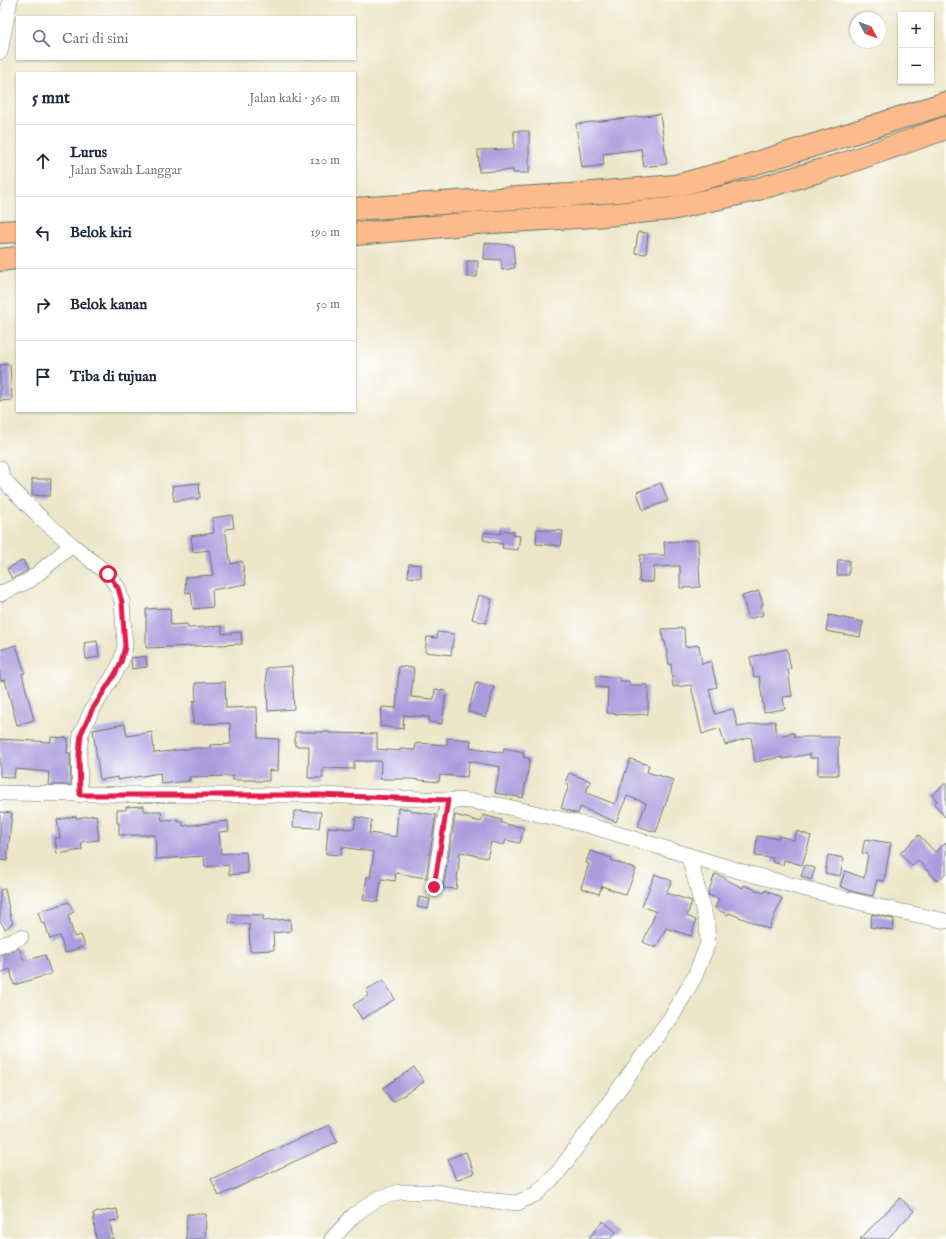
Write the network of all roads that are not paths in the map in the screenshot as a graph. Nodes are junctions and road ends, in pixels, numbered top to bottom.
1 (10, 0) edge
2 (0, 52) edge
3 (946, 103) edge
4 (946, 128) edge
5 (356, 209) edge
6 (16, 230) edge
7 (0, 232) edge
8 (356, 234) edge
9 (16, 258) edge
10 (0, 260) edge
11 (1, 473) edge
12 (72, 545) junction
13 (0, 594) edge
14 (0, 793) edge
15 (80, 795) junction
16 (448, 800) junction
17 (688, 856) junction
18 (434, 887) dead end
19 (946, 921) edge
20 (20, 937) dead end
21 (0, 946) edge
22 (332, 1239) edge

1 - 2 street
3 - 5 highway
4 - 8 highway
6 - 7 highway
9 - 10 highway
11 - 12 street
12 - 13 street
12 - 15 street
14 - 15 street
15 - 16 street
16 - 17 street
16 - 18 street
17 - 19 street
17 - 22 street
20 - 21 street

